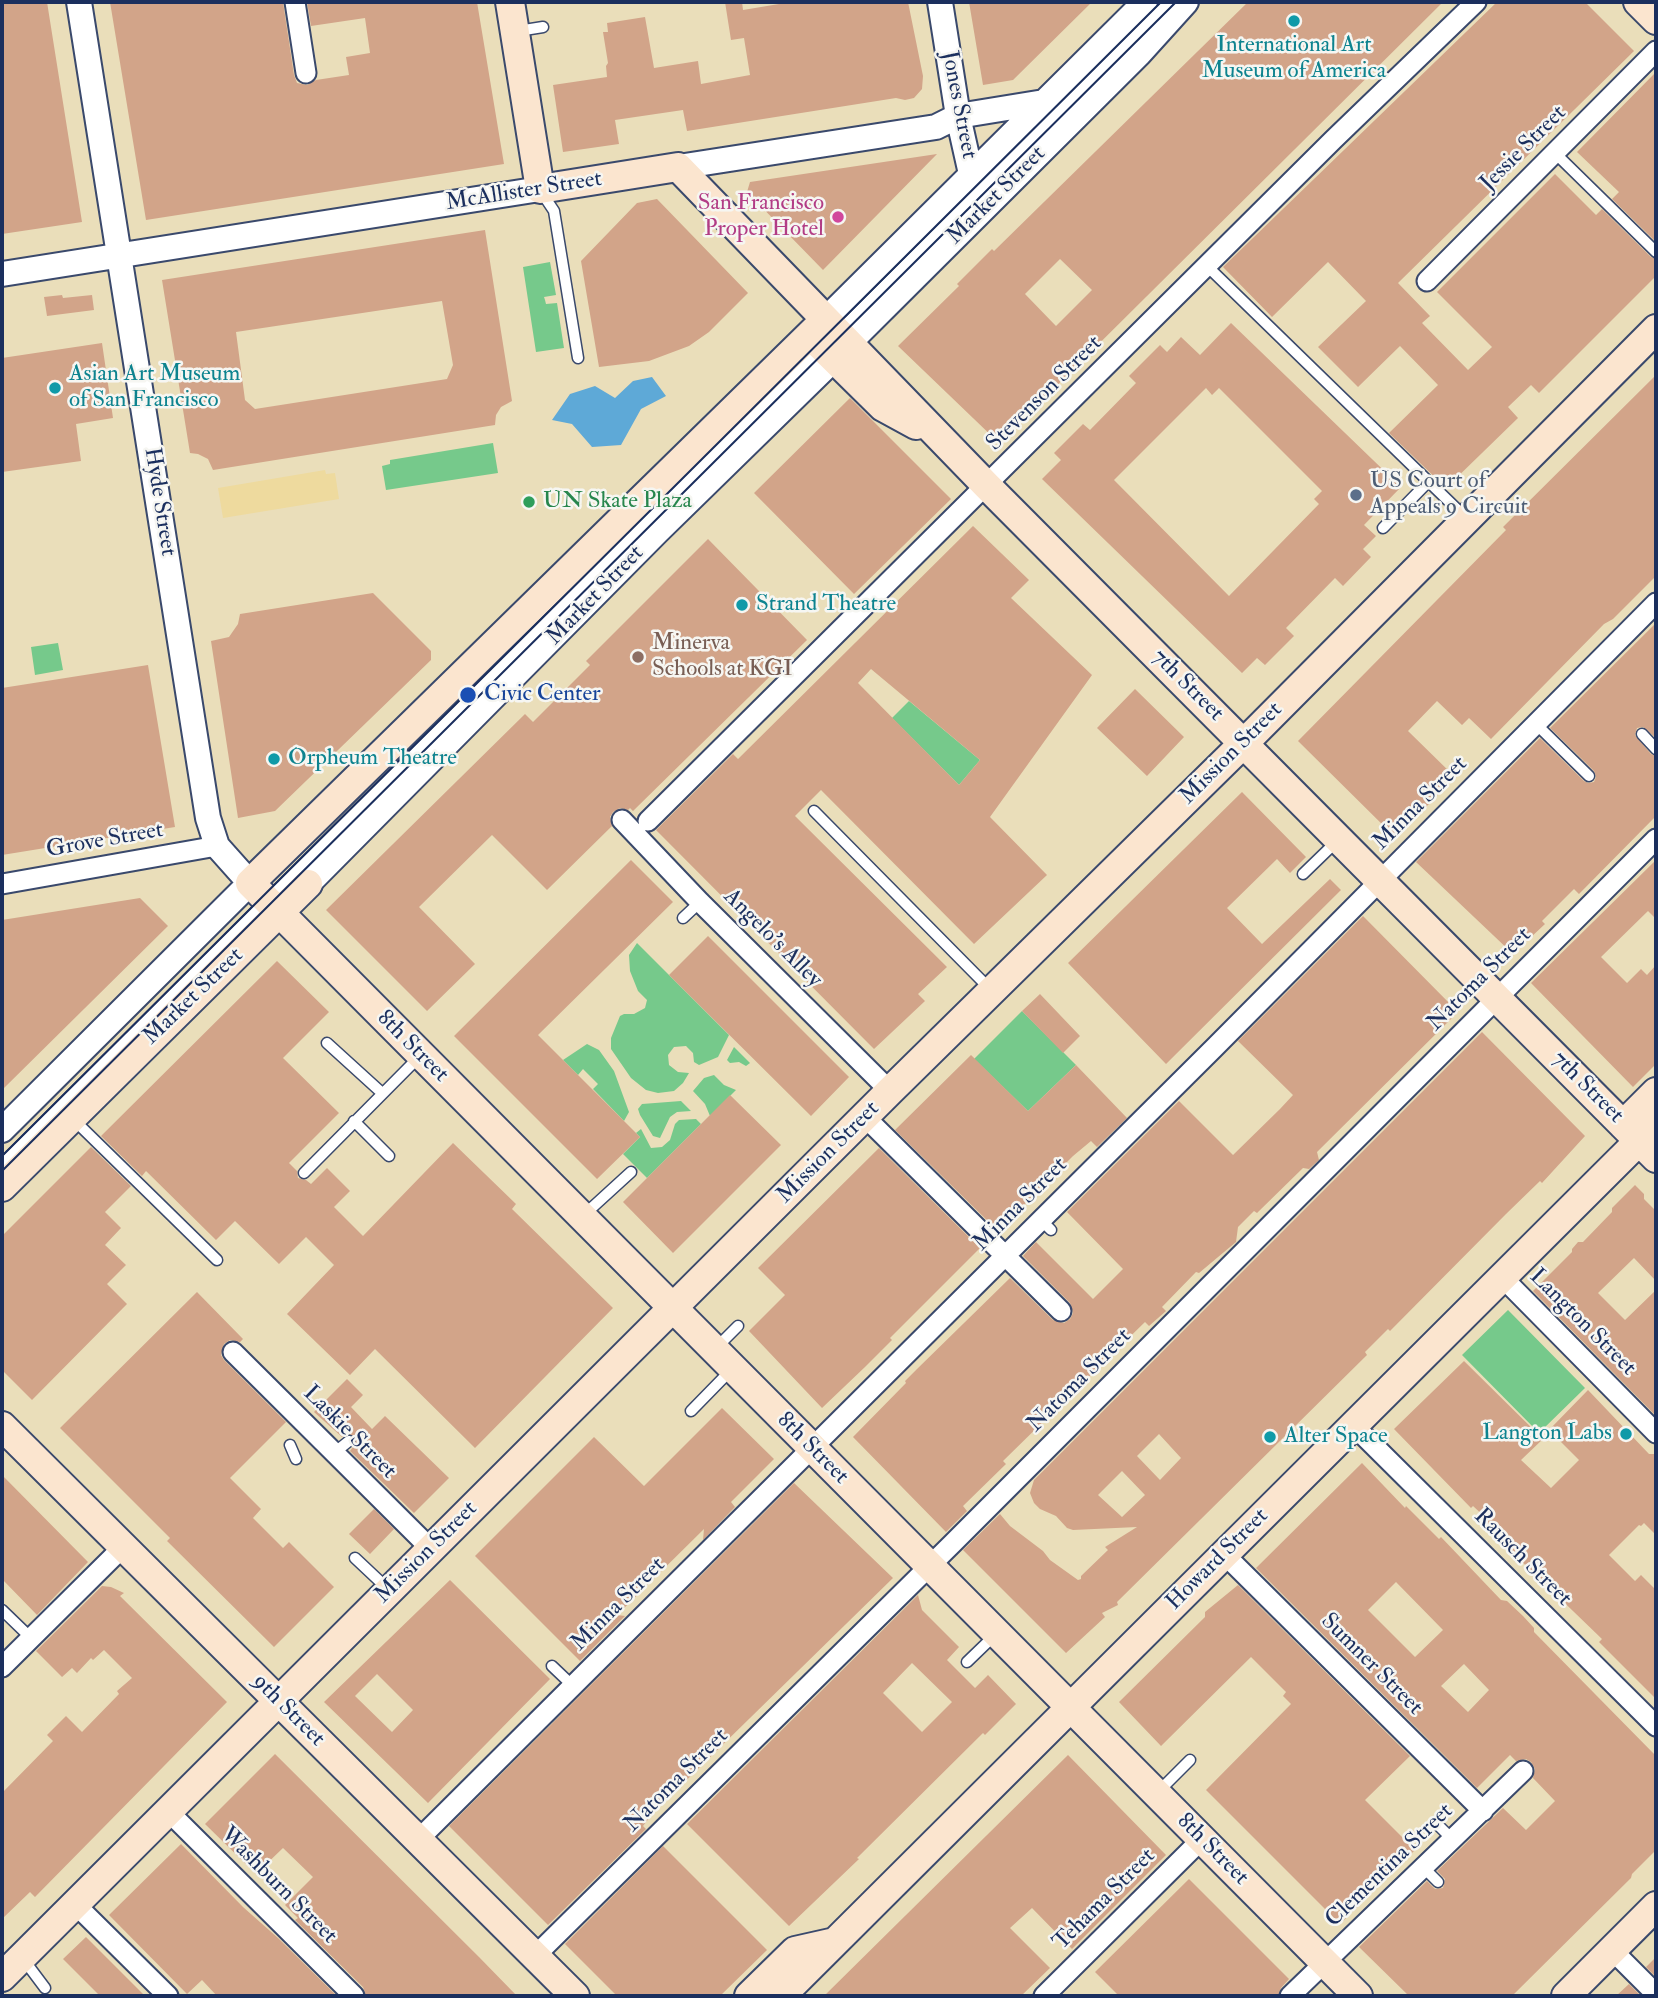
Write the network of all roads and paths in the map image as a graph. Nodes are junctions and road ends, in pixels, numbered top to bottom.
1 (79, 2) edge
2 (295, 2) edge
3 (510, 2) edge
4 (940, 2) edge
5 (1145, 2) edge
6 (1169, 2) edge
7 (1186, 2) edge
8 (1476, 2) edge
9 (1638, 2) edge
10 (1656, 20) edge
11 (544, 27) dead end
12 (514, 32) junction
13 (1656, 51) edge
14 (306, 73) dead end
15 (1044, 102) junction
16 (958, 116) junction
17 (1555, 153) junction
18 (678, 167) junction
19 (984, 186) junction
20 (540, 189) junction
21 (1656, 252) edge
22 (119, 256) junction
23 (1207, 266) junction
24 (2, 274) edge
25 (1427, 281) dead end
26 (1656, 329) edge
27 (829, 339) junction
28 (579, 358) dead end
29 (1429, 482) junction
30 (987, 486) junction
31 (1466, 519) junction
32 (1383, 528) dead end
33 (1656, 603) edge
34 (1536, 724) junction
35 (1642, 734) dead end
36 (1244, 743) junction
37 (1656, 749) edge
38 (1589, 776) dead end
39 (814, 811) dead end
40 (622, 820) dead end
41 (648, 821) dead end
42 (1339, 839) junction
43 (1656, 839) edge
44 (217, 846) junction
45 (1303, 874) dead end
46 (1380, 880) junction
47 (2, 884) edge
48 (308, 884) joint
49 (265, 899) junction
50 (700, 902) junction
51 (683, 918) dead end
52 (992, 991) junction
53 (1497, 998) junction
54 (327, 1042) dead end
55 (420, 1055) junction
56 (890, 1091) junction
57 (1656, 1092) edge
58 (382, 1093) junction
59 (71, 1117) junction
60 (865, 1118) junction
61 (354, 1121) junction
62 (2, 1130) edge
63 (1644, 1137) edge
64 (389, 1156) dead end
65 (2, 1164) edge
66 (631, 1172) dead end
67 (304, 1173) dead end
68 (2, 1186) edge
69 (582, 1217) junction
70 (1005, 1255) junction
71 (217, 1260) dead end
72 (1502, 1277) junction
73 (672, 1308) junction
74 (1061, 1311) dead end
75 (738, 1326) dead end
76 (233, 1352) dead end
77 (723, 1360) junction
78 (691, 1411) dead end
79 (1353, 1425) junction
80 (2, 1426) edge
81 (1656, 1433) edge
82 (290, 1445) dead end
83 (812, 1449) junction
84 (296, 1459) dead end
85 (123, 1547) junction
86 (431, 1549) junction
87 (1224, 1554) junction
88 (355, 1558) dead end
89 (929, 1566) junction
90 (389, 1590) junction
91 (2, 1610) edge
92 (996, 1633) junction
93 (31, 1638) junction
94 (967, 1662) dead end
95 (552, 1666) dead end
96 (2, 1667) edge
97 (573, 1686) junction
98 (278, 1701) junction
99 (1070, 1708) junction
100 (1656, 1726) edge
101 (1190, 1760) dead end
102 (1523, 1772) dead end
103 (1156, 1794) junction
104 (168, 1811) junction
105 (1483, 1811) junction
106 (1202, 1839) junction
107 (418, 1840) junction
108 (1424, 1868) junction
109 (1438, 1882) dead end
110 (75, 1904) junction
111 (1656, 1906) edge
112 (835, 1942) junction
113 (1612, 1950) junction
114 (535, 1956) junction
115 (22, 1957) junction
116 (1324, 1963) junction
117 (2, 1977) edge
118 (45, 1988) dead end
119 (1656, 1994) edge
120 (168, 1996) edge
121 (354, 1996) edge
122 (575, 1996) edge
123 (749, 1996) edge
124 (781, 1996) edge
125 (1044, 1996) edge
126 (1290, 1996) edge
127 (1357, 1996) edge
128 (1566, 1996) edge

1 - 22 street, Hyde Street
2 - 14 street
3 - 12 main road
4 - 16 street, Jones Street
5 - 15 street, Market Street
6 - 19 lane, Market Street
7 - 19 street, Market Street
8 - 23 street, Stevenson Street
9 - 10 main road
11 - 12 lane
12 - 20 main road
13 - 17 street, Jessie Street
15 - 16 street, McAllister Street
15 - 19 street, Market Street
16 - 18 street, McAllister Street
16 - 19 street, Jones Street
17 - 21 lane
17 - 25 street, Jessie Street
18 - 20 main road, McAllister Street
18 - 27 main road, 7th Street
19 - 27 street, Market Street
19 - 27 street, Market Street
20 - 22 street, McAllister Street
20 - 28 lane
22 - 24 street, McAllister Street
22 - 44 street, Hyde Street
23 - 29 lane
23 - 30 street, Stevenson Street
26 - 31 main road, Mission Street
27 - 30 main road, 7th Street
27 - 48 street, Market Street
27 - 49 main road, Market Street
29 - 31 lane
29 - 32 lane
30 - 36 main road, 7th Street
30 - 41 street, Stevenson Street
31 - 36 main road, Mission Street
33 - 34 street, Minna Street
34 - 38 lane
34 - 46 street, Minna Street
35 - 37 lane
36 - 42 main road, 7th Street
36 - 52 main road, Mission Street
39 - 52 lane
40 - 50 street, Angelo's Alley
42 - 45 lane
42 - 46 main road, 7th Street
43 - 53 street, Natoma Street
44 - 47 street, Grove Street
44 - 49 street, Hyde Street
46 - 53 main road, 7th Street
46 - 70 street, Minna Street
48 - 49 main road, Market Street
49 - 55 main road, 8th Street
49 - 59 main road, Market Street
49 - 62 street, Market Street
49 - 65 lane, Market Street
50 - 51 lane
50 - 56 street, Angelo's Alley
52 - 56 main road, Mission Street
53 - 63 main road, 7th Street
53 - 89 street, Natoma Street
54 - 58 lane
55 - 58 lane
55 - 69 main road, 8th Street
56 - 60 main road, Mission Street
57 - 63 main road, Howard Street
58 - 61 lane
59 - 68 main road, Market Street
59 - 71 lane
60 - 70 street
60 - 73 main road, Mission Street
61 - 64 lane
61 - 67 lane
63 - 72 main road, Howard Street
66 - 69 lane
69 - 73 main road, 8th Street
70 - 74 street
70 - 83 street, Minna Street
72 - 79 main road, Howard Street
72 - 81 street, Langton Street
73 - 77 main road, 8th Street
73 - 86 main road, Mission Street
75 - 77 lane
76 - 86 street, Laskie Street
77 - 78 lane
77 - 83 main road, 8th Street
79 - 87 main road, Howard Street
79 - 100 street, Rausch Street
80 - 85 main road, 9th Street
82 - 84 lane
83 - 89 main road, 8th Street
83 - 97 street, Minna Street
85 - 93 street
85 - 98 main road, 9th Street
86 - 90 main road, Mission Street
87 - 99 main road, Howard Street
87 - 105 street, Sumner Street
88 - 90 lane
89 - 92 main road, 8th Street
89 - 114 street, Natoma Street
90 - 98 main road, Mission Street
91 - 93 lane
92 - 94 lane
92 - 99 main road, 8th Street
93 - 96 street
95 - 97 lane
97 - 107 street, Minna Street
98 - 104 main road, Mission Street
98 - 107 main road, 9th Street
99 - 103 main road, 8th Street
99 - 112 main road, Howard Street
101 - 103 lane
102 - 105 street, Clementina Street
103 - 106 main road, 8th Street
104 - 110 main road, Mission Street
104 - 121 street, Washburn Street
105 - 108 street, Clementina Street
106 - 116 main road, 8th Street
106 - 125 street, Tehama Street
107 - 114 main road, 9th Street
108 - 109 lane
108 - 116 street, Clementina Street
110 - 115 main road, Mission Street
110 - 120 street
111 - 113 main road
112 - 123 main road
112 - 124 main road, Howard Street
113 - 119 street
113 - 128 main road
114 - 122 main road, 9th Street
115 - 117 main road, Mission Street
115 - 118 lane
116 - 126 street, Clementina Street
116 - 127 main road, 8th Street

